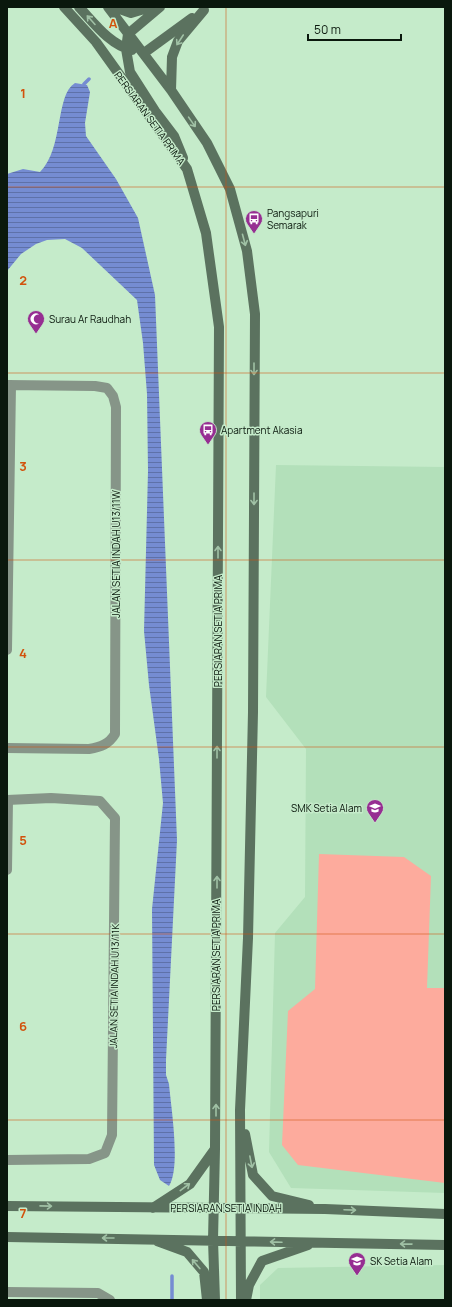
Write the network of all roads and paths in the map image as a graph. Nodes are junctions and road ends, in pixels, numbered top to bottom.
1 (64, 7) edge
2 (79, 7) edge
3 (108, 7) edge
4 (114, 7) edge
5 (152, 7) edge
6 (160, 7) edge
7 (206, 8) edge
8 (128, 34) junction
9 (126, 49) junction
10 (144, 53) junction
11 (171, 90) junction
12 (187, 170) junction
13 (9, 385) edge
14 (7, 650) edge
15 (7, 748) edge
16 (7, 800) edge
17 (7, 870) edge
18 (240, 1110) junction
19 (215, 1149) junction
20 (7, 1160) edge
21 (7, 1206) edge
22 (152, 1208) junction
23 (215, 1208) junction
24 (241, 1208) junction
25 (325, 1209) junction
26 (445, 1214) edge
27 (7, 1237) edge
28 (147, 1238) junction
29 (213, 1240) junction
30 (240, 1241) junction
31 (316, 1243) junction
32 (445, 1245) edge
33 (10, 1295) edge
34 (110, 1300) edge
35 (207, 1300) edge
36 (215, 1300) edge
37 (241, 1300) edge
38 (246, 1300) edge

1 - 12 street, PERSIARAN SETIA PRIMA
9 -> 2 street
3 - 8 street
4 - 5 street
6 - 8 street
7 - 10 street
7 -> 11 street
8 - 9 street
8 - 10 street
9 - 10 street
9 - 12 street
10 - 11 street
11 -> 18 street
19 -> 12 street, PERSIARAN SETIA PRIMA
13 - 14 street
13 - 15 street, JALAN SETIA INDAH U13/11W
16 - 17 street
16 - 20 street, JALAN SETIA INDAH U13/11K
18 - 24 street
18 -> 25 street
22 -> 19 street
19 - 23 street, PERSIARAN SETIA PRIMA
21 -> 22 street, PERSIARAN SETIA INDAH
22 - 23 street, PERSIARAN SETIA INDAH
23 - 24 street, PERSIARAN SETIA INDAH
23 - 29 street, PERSIARAN SETIA PRIMA
24 - 25 street, PERSIARAN SETIA INDAH
24 - 30 street
25 -> 26 street, PERSIARAN SETIA INDAH
28 -> 27 street
28 - 29 street
35 -> 28 street
29 - 30 street
29 - 36 street, PERSIARAN SETIA PRIMA
31 -> 30 street
30 - 37 street
32 -> 31 street
31 - 38 street
33 - 34 street

